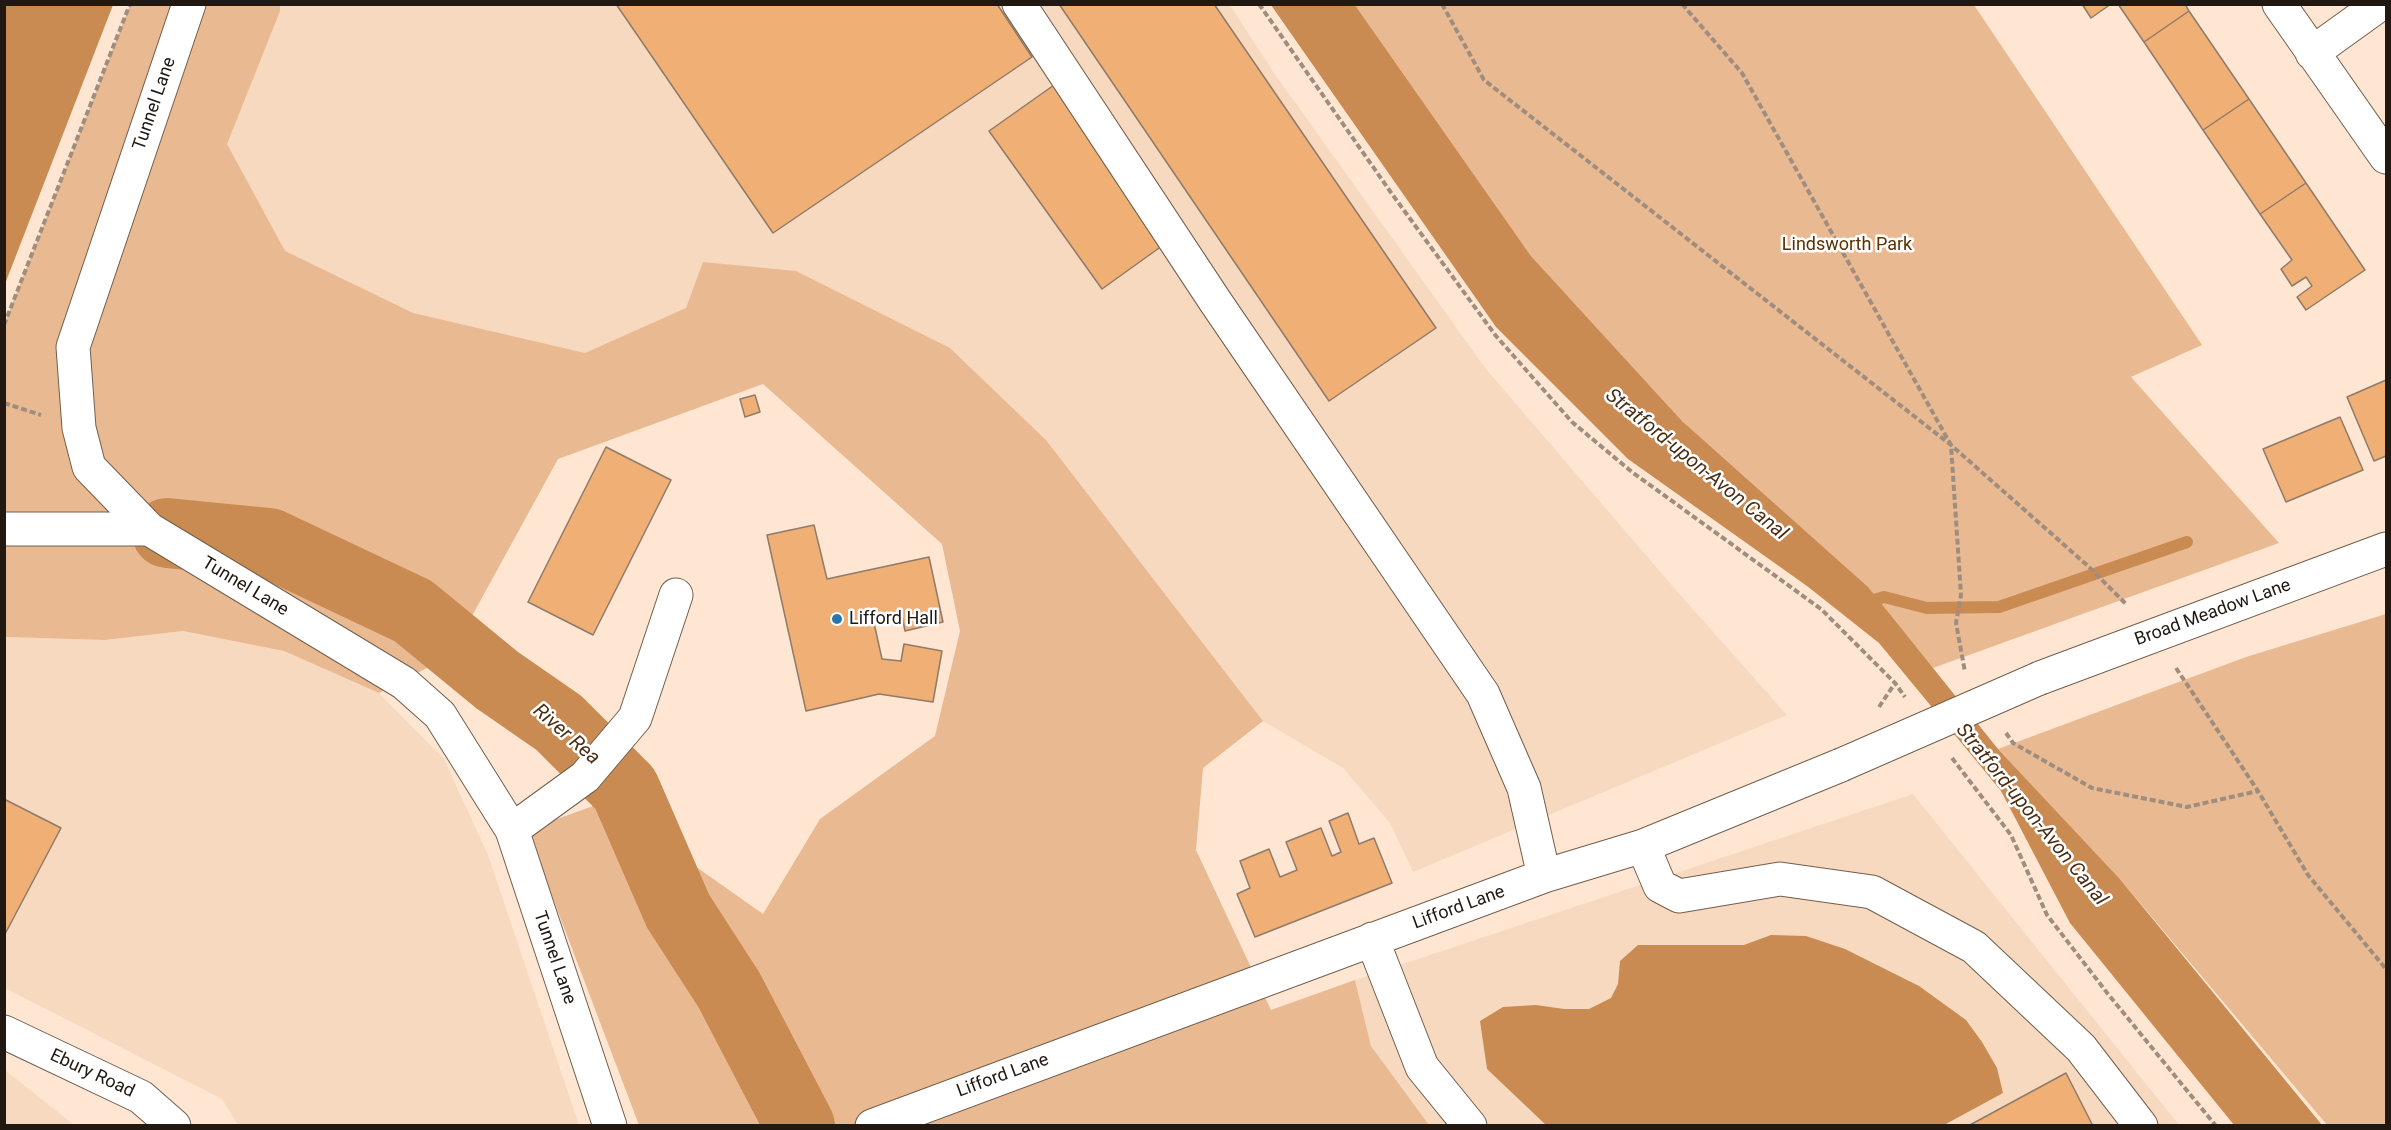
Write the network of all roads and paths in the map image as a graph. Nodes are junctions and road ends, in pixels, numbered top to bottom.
1 (130, 4) edge
2 (189, 4) edge
3 (1019, 4) edge
4 (1259, 4) edge
5 (1442, 4) edge
6 (1682, 4) edge
7 (2278, 4) edge
8 (2380, 4) edge
9 (2312, 53) junction
10 (2386, 157) edge
11 (4, 326) edge
12 (1951, 445) junction
13 (4, 529) edge
14 (149, 529) junction
15 (2386, 549) edge
16 (2115, 592) dead end
17 (676, 596) dead end
18 (2154, 634) junction
19 (1964, 669) dead end
20 (2040, 678) joint
21 (1909, 702) dead end
22 (2013, 743) dead end
23 (1945, 749) dead end
24 (2258, 791) junction
25 (512, 830) junction
26 (1643, 846) junction
27 (1544, 876) junction
28 (1372, 939) junction
29 (2386, 969) edge
30 (4, 1032) edge
31 (174, 1125) edge
32 (610, 1125) edge
33 (872, 1125) edge
34 (1470, 1125) edge
35 (2142, 1125) edge
36 (2216, 1125) edge

1 - 11 path
2 - 14 street, Tunnel Lane
3 - 27 street
4 - 21 path
5 - 12 path
6 - 12 path
7 - 9 street
8 - 9 street
9 - 10 street
12 - 16 path
12 - 19 path
13 - 14 street
14 - 25 street, Tunnel Lane
15 - 18 street, Broad Meadow Lane
17 - 25 street
18 - 20 street, Broad Meadow Lane
18 - 24 path
20 - 26 street, Lifford Lane, bridge
22 - 24 path
23 - 36 path
24 - 29 path
25 - 32 street, Tunnel Lane
26 - 27 street, Lifford Lane
26 - 35 street
27 - 28 street, Lifford Lane
28 - 33 street, Lifford Lane
28 - 34 street
30 - 31 street, Ebury Road

